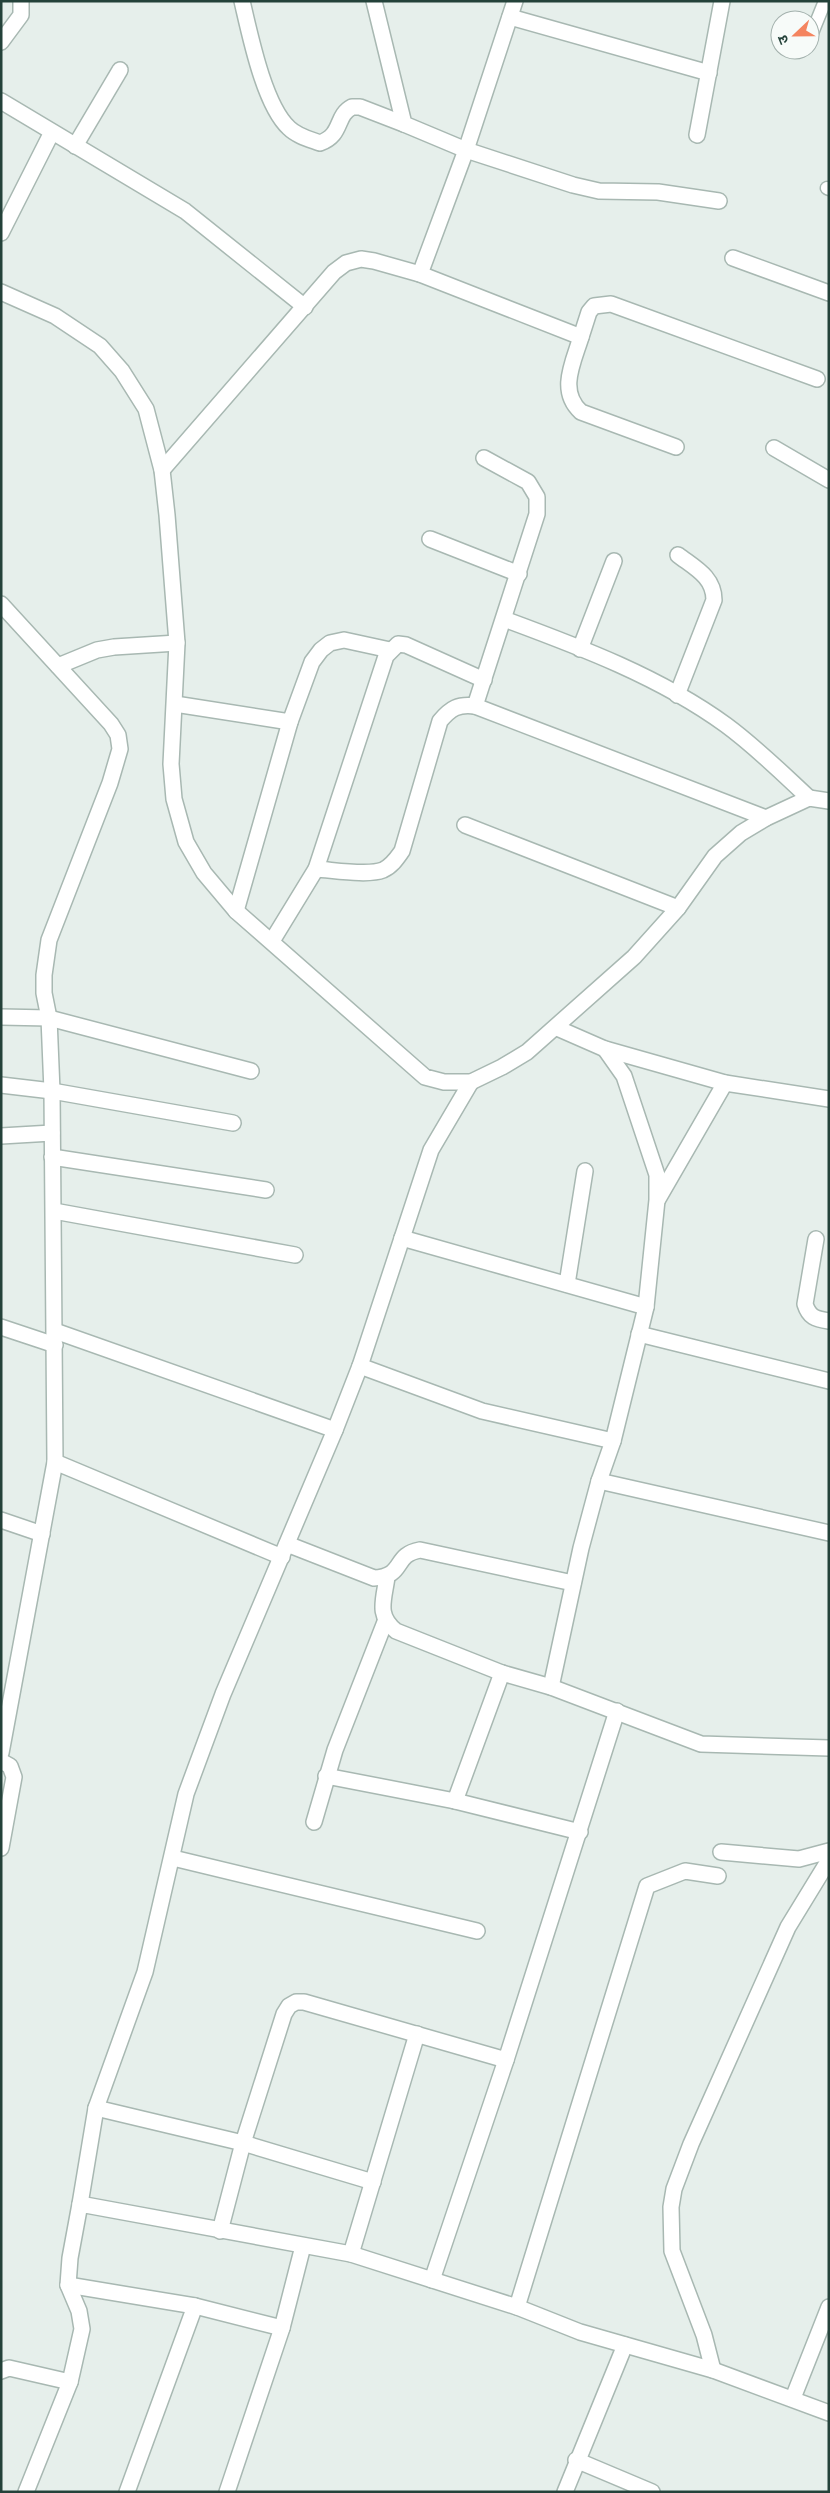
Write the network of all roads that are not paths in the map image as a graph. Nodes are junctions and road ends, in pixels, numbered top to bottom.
1 (21, 1) edge
2 (242, 1) edge
3 (374, 1) edge
4 (515, 1) edge
5 (722, 1) edge
6 (825, 1) edge
7 (820, 13) edge
8 (510, 17) junction
9 (1, 42) edge
10 (120, 70) dead end
11 (709, 73) junction
12 (1, 101) edge
13 (404, 124) junction
14 (52, 132) junction
15 (697, 135) dead end
16 (75, 146) junction
17 (466, 150) junction
18 (719, 201) dead end
19 (1, 233) edge
20 (734, 258) dead end
21 (420, 274) junction
22 (1, 292) edge
23 (829, 293) edge
24 (305, 307) junction
25 (580, 337) junction
26 (817, 379) dead end
27 (676, 447) dead end
28 (774, 448) dead end
29 (484, 458) dead end
30 (162, 470) junction
31 (829, 480) edge
32 (430, 539) dead end
33 (678, 555) dead end
34 (614, 561) dead end
35 (518, 574) junction
36 (1, 604) edge
37 (504, 619) junction
38 (177, 643) junction
39 (580, 649) junction
40 (390, 650) junction
41 (58, 666) junction
42 (484, 680) junction
43 (677, 695) junction
44 (175, 704) junction
45 (475, 706) junction
46 (290, 722) junction
47 (809, 798) junction
48 (829, 800) edge
49 (766, 818) junction
50 (465, 825) dead end
51 (316, 869) junction
52 (678, 908) junction
53 (236, 911) junction
54 (272, 941) junction
55 (1, 1017) edge
56 (49, 1018) junction
57 (557, 1028) junction
58 (605, 1049) junction
59 (251, 1071) dead end
60 (470, 1082) junction
61 (725, 1083) junction
62 (1, 1085) edge
63 (52, 1091) junction
64 (829, 1099) edge
65 (233, 1123) dead end
66 (52, 1133) junction
67 (1, 1136) edge
68 (52, 1157) junction
69 (585, 1171) dead end
70 (266, 1190) dead end
71 (657, 1200) junction
72 (54, 1211) junction
73 (402, 1238) junction
74 (816, 1240) dead end
75 (294, 1255) dead end
76 (568, 1284) junction
77 (646, 1307) junction
78 (829, 1321) edge
79 (1, 1327) edge
80 (639, 1334) junction
81 (55, 1338) junction
82 (360, 1366) junction
83 (829, 1381) edge
84 (336, 1430) junction
85 (613, 1442) junction
86 (55, 1462) junction
87 (599, 1481) junction
88 (1, 1520) edge
89 (829, 1533) edge
90 (42, 1534) junction
91 (285, 1550) junction
92 (387, 1578) junction
93 (573, 1584) junction
94 (385, 1622) junction
95 (502, 1673) junction
96 (551, 1687) junction
97 (616, 1711) junction
98 (829, 1748) edge
99 (1, 1753) edge
100 (1, 1761) edge
101 (326, 1776) junction
102 (455, 1801) junction
103 (314, 1822) dead end
104 (580, 1832) junction
105 (1, 1848) edge
106 (829, 1851) edge
107 (720, 1852) dead end
108 (173, 1858) junction
109 (829, 1860) edge
110 (718, 1876) dead end
111 (477, 1931) dead end
112 (417, 2034) junction
113 (506, 2060) junction
114 (96, 2108) junction
115 (243, 2143) junction
116 (373, 2182) junction
117 (80, 2204) junction
118 (220, 2230) junction
119 (303, 2246) junction
120 (352, 2254) junction
121 (432, 2280) junction
122 (68, 2285) junction
123 (195, 2306) junction
124 (829, 2307) edge
125 (517, 2308) junction
126 (282, 2328) junction
127 (625, 2345) junction
128 (713, 2370) junction
129 (1, 2371) edge
130 (70, 2382) junction
131 (793, 2398) junction
132 (829, 2413) edge
133 (576, 2460) junction
134 (26, 2492) edge
135 (127, 2492) edge
136 (227, 2492) edge
137 (565, 2492) edge
138 (652, 2492) edge

1 - 9 street
2 - 13 street
3 - 13 street
4 - 8 street
5 - 11 street
6 - 7 lane
8 - 11 street
8 - 17 street
10 - 16 street
11 - 15 street
12 - 14 street
13 - 17 street
14 - 16 street
14 - 19 street
16 - 24 street
17 - 18 street
17 - 21 street
20 - 23 street
21 - 24 street
21 - 25 street
22 - 30 street
24 - 30 street
25 - 26 street
25 - 27 street
28 - 31 street
29 - 35 street
30 - 38 street
32 - 35 street
33 - 43 street
34 - 39 street
35 - 37 street
36 - 41 street
37 - 39 street
37 - 42 street
38 - 41 street
38 - 44 street
39 - 43 street
40 - 42 street
40 - 46 street
40 - 51 street
41 - 56 street
42 - 45 street
43 - 47 street
44 - 46 street
44 - 53 street
45 - 49 street
45 - 51 street
46 - 53 street
47 - 48 street
47 - 49 street
49 - 52 street
50 - 52 street
51 - 54 street
52 - 57 street
53 - 54 street
54 - 60 street
55 - 56 street
56 - 59 street
56 - 63 street
57 - 58 street
57 - 60 street
58 - 61 street
58 - 71 street
60 - 73 street
61 - 64 street
61 - 71 street
62 - 63 street
63 - 65 street
63 - 66 street
66 - 67 street
66 - 68 street
68 - 70 street
68 - 72 street
69 - 76 street
71 - 77 street
72 - 75 street
72 - 81 street
73 - 76 street
73 - 82 street
74 - 78 street
76 - 77 street
77 - 80 street
79 - 81 street
80 - 83 street
80 - 85 street
81 - 84 street
81 - 86 street
82 - 84 street
82 - 85 street
84 - 91 street
85 - 87 street
86 - 90 street
86 - 91 street
87 - 89 street
87 - 93 street
88 - 90 street
90 - 99 street
91 - 92 street
91 - 108 street
92 - 93 street
92 - 94 street
93 - 96 street
94 - 95 street
94 - 101 street
95 - 96 street
95 - 102 street
96 - 97 street
97 - 98 street
97 - 104 street
100 - 105 street
101 - 102 street
101 - 103 street
102 - 104 street
104 - 113 street
106 - 107 street
108 - 111 street
108 - 114 street
109 - 128 street
110 - 125 street
112 - 113 street
112 - 115 street
112 - 116 street
113 - 121 street
114 - 115 street
114 - 117 street
115 - 116 street
115 - 118 street
116 - 120 street
117 - 118 street
117 - 122 street
118 - 119 street
119 - 120 street
119 - 126 street
120 - 121 street
121 - 125 street
122 - 123 street
122 - 130 street
123 - 126 street
123 - 135 street
124 - 131 street
125 - 127 street
126 - 136 street
127 - 128 street
127 - 133 street
128 - 131 street
129 - 130 street
130 - 134 street
131 - 132 street
133 - 137 street
133 - 138 street

